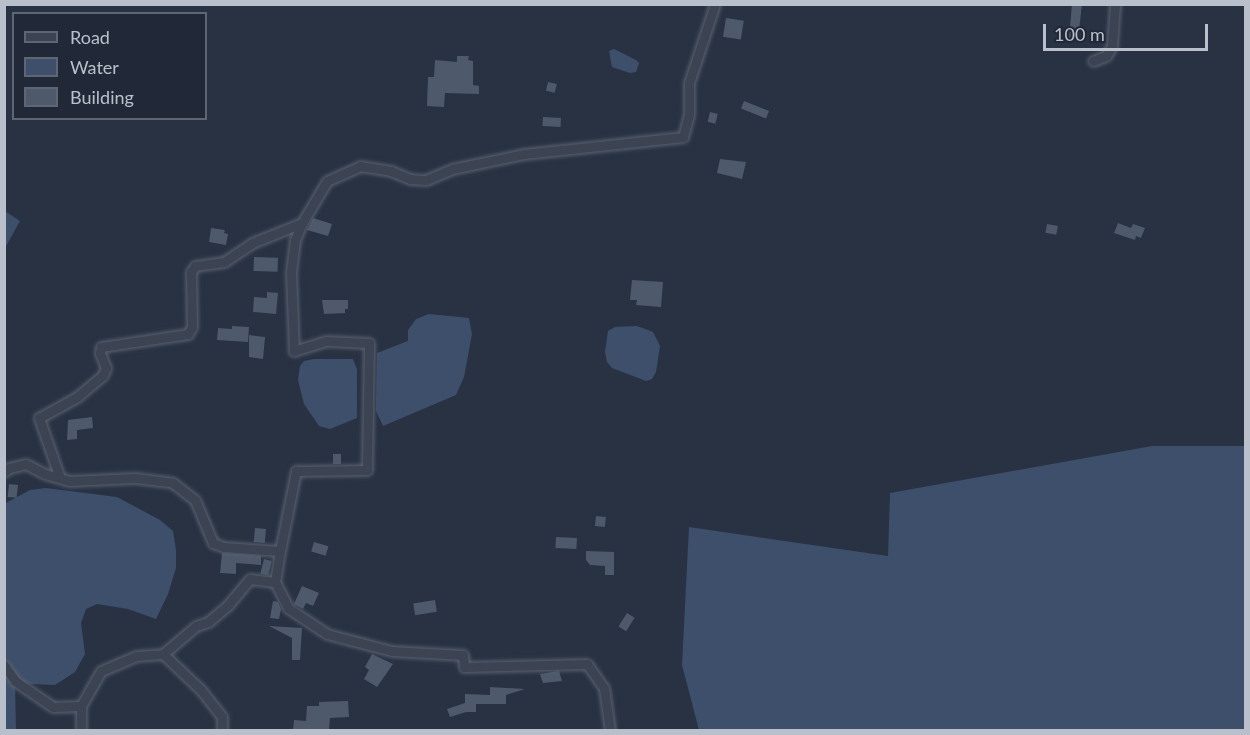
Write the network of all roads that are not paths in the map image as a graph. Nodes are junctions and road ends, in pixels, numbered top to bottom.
1 (715, 4) edge
2 (1115, 4) edge
3 (1093, 61) dead end
4 (302, 223) junction
5 (4, 472) edge
6 (60, 478) junction
7 (280, 551) junction
8 (275, 582) junction
9 (163, 654) junction
10 (4, 665) edge
11 (81, 706) junction
12 (81, 730) edge
13 (222, 730) edge
14 (610, 730) edge

1 - 4 street
2 - 3 street
4 - 6 street
4 - 7 street
5 - 6 street
6 - 7 street
7 - 8 street
8 - 9 street
8 - 14 street
9 - 11 street
9 - 13 street
10 - 11 street
11 - 12 street

